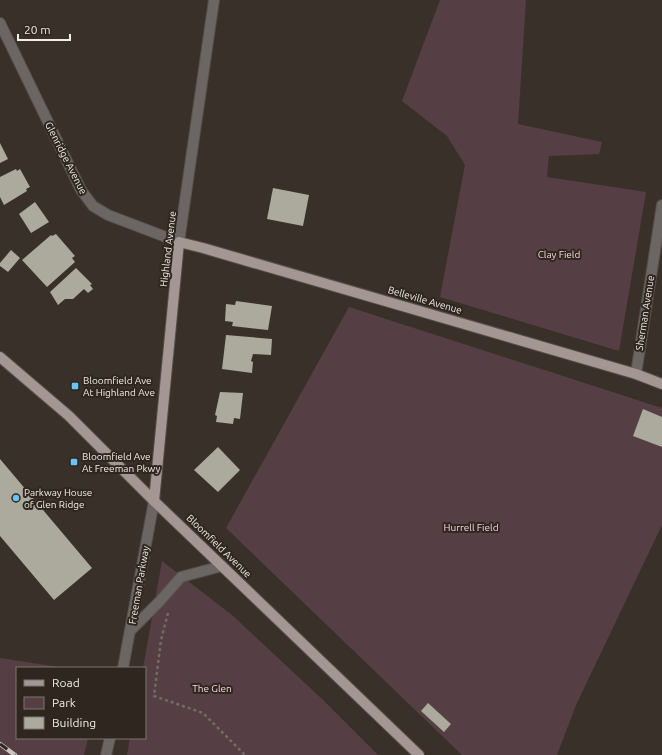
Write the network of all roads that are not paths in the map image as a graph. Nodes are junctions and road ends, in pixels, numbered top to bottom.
1 (214, 0) edge
2 (0, 23) edge
3 (662, 205) edge
4 (180, 242) junction
5 (1, 361) edge
6 (636, 374) junction
7 (662, 384) edge
8 (154, 501) junction
9 (222, 566) junction
10 (130, 631) junction
11 (123, 667) edge
12 (109, 740) edge
13 (106, 755) edge
14 (419, 755) edge

1 - 4 street, Highland Avenue
2 - 4 street, Glenridge Avenue
3 - 6 street, Sherman Avenue
4 - 6 main road, Belleville Avenue
4 - 8 main road, Highland Avenue
5 - 8 main road, Bloomfield Avenue
6 - 7 main road, Belleville Avenue
8 - 9 main road, Bloomfield Avenue
8 - 10 street, Freeman Parkway
9 - 10 street
9 - 14 main road, Bloomfield Avenue
10 - 11 street, Freeman Parkway
12 - 13 street

